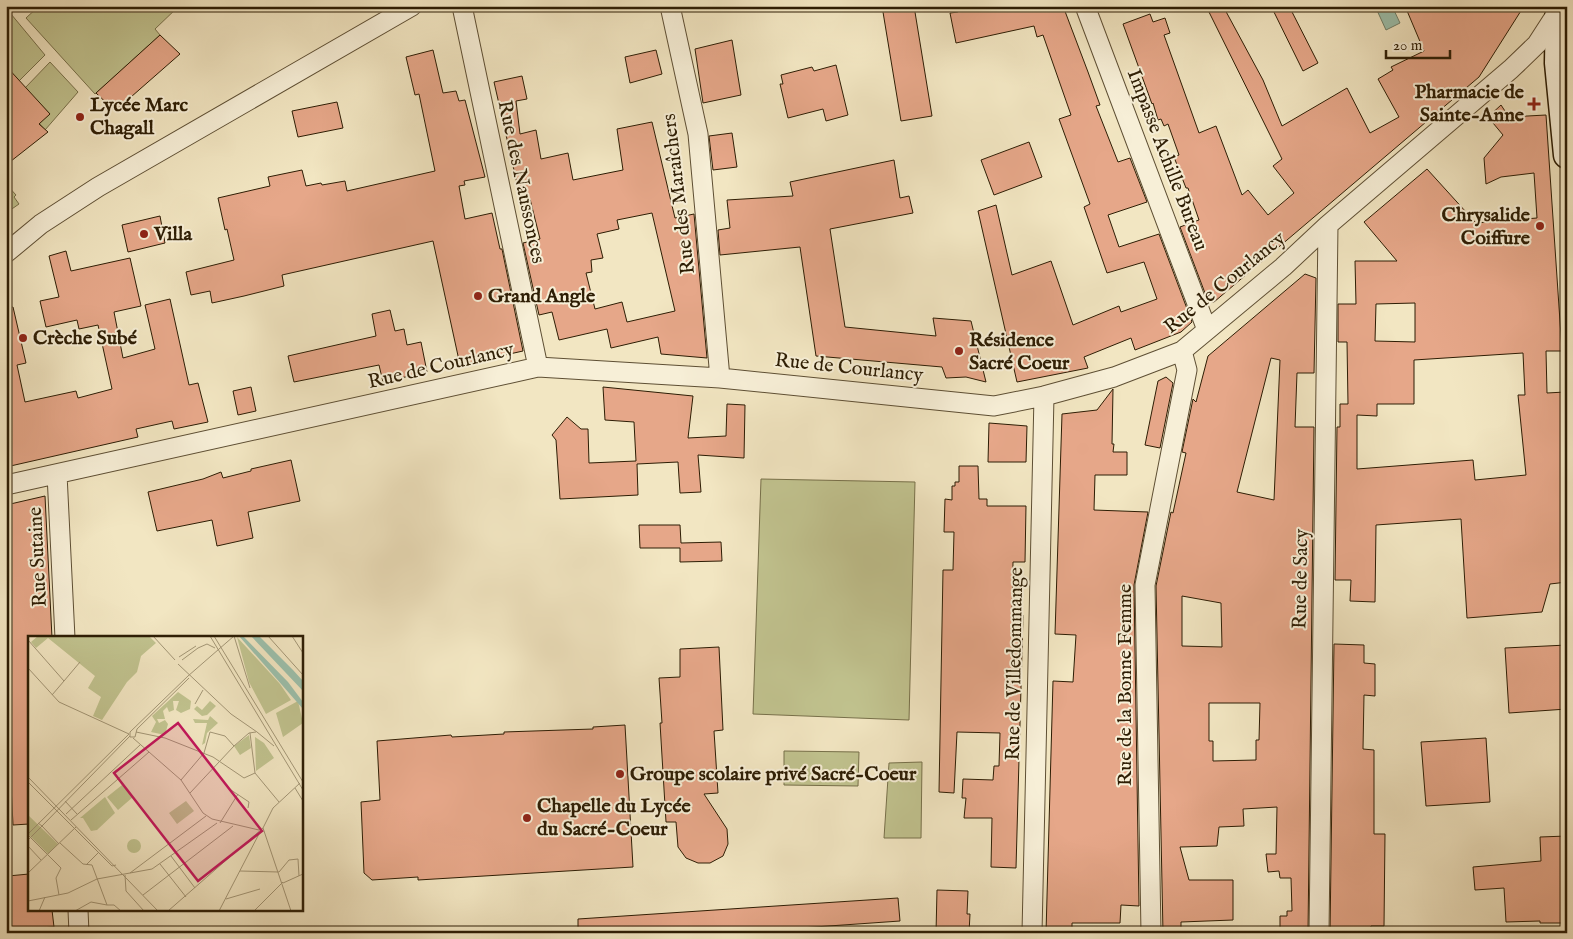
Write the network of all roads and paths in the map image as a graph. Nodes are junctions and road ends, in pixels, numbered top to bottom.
1 (412, 6) edge
2 (462, 6) edge
3 (670, 6) edge
4 (1084, 6) edge
5 (1562, 13) edge
6 (1566, 147) edge
7 (1328, 225) junction
8 (6, 253) edge
9 (1207, 330) junction
10 (1182, 351) junction
11 (538, 367) junction
12 (720, 378) junction
13 (1044, 396) junction
14 (57, 474) junction
15 (6, 485) edge
16 (65, 636) edge
17 (78, 912) edge
18 (79, 933) edge
19 (1032, 933) edge
20 (1151, 933) edge
21 (1319, 933) edge

1 - 8 street
2 - 11 street, Rue des Naussonces
3 - 12 street, Rue des Maraîchers
4 - 9 street, Impasse Achille Bureau
5 - 6 street
5 - 7 street, Rue de Courlancy
7 - 9 street, Rue de Courlancy
7 - 21 street, Rue de Sacy
9 - 10 street, Rue de Courlancy
10 - 13 street, Rue de Courlancy
10 - 20 street, Rue de la Bonne Femme
11 - 12 street, Rue de Courlancy
11 - 14 street, Rue de Courlancy
12 - 13 street, Rue de Courlancy
13 - 19 street, Rue de Villedommange
14 - 15 street, Rue de Courlancy
14 - 16 street, Rue Sutaine
17 - 18 street

